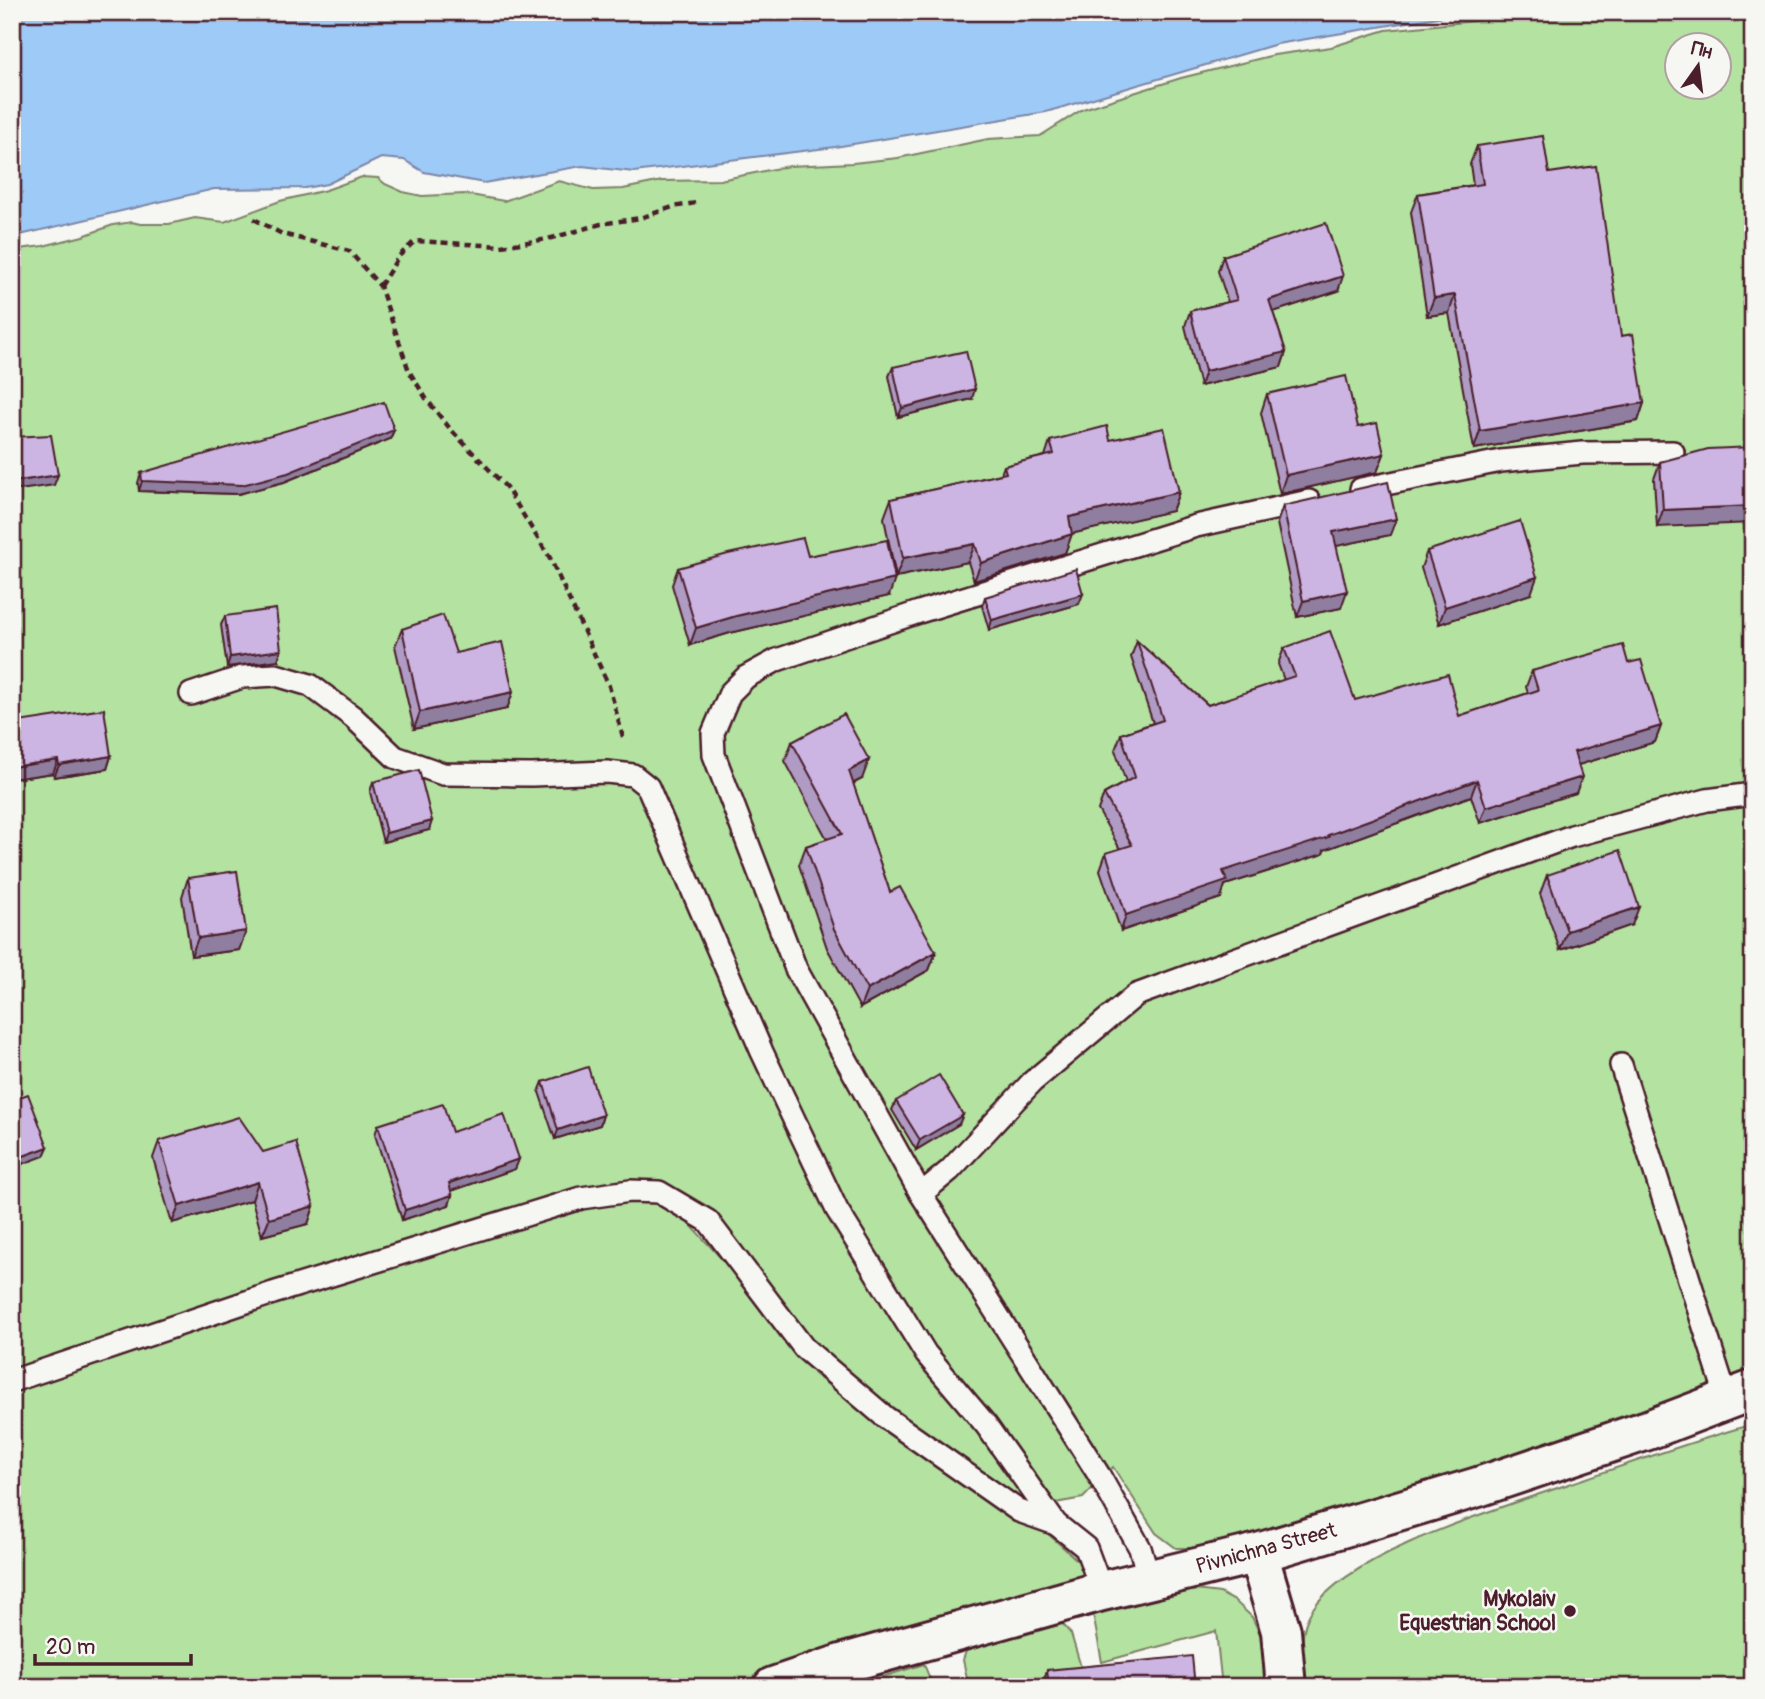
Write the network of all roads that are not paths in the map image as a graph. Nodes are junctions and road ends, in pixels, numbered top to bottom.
1 (1673, 452) dead end
2 (191, 694) dead end
3 (1753, 794) edge
4 (1621, 1065) dead end
5 (921, 1194) junction
6 (12, 1381) edge
7 (1740, 1395) edge
8 (1056, 1524) junction
9 (1258, 1553) junction
10 (1149, 1579) junction
11 (1102, 1591) junction
12 (773, 1687) edge
13 (1286, 1687) edge

1 - 5 lane
2 - 8 lane
3 - 5 lane
4 - 7 lane
5 - 10 lane
6 - 8 lane
7 - 9 street, Pivnichna Street
8 - 11 lane
9 - 10 street, Pivnichna Street
9 - 13 street
10 - 11 street, Pivnichna Street
11 - 12 street, Pivnichna Street

